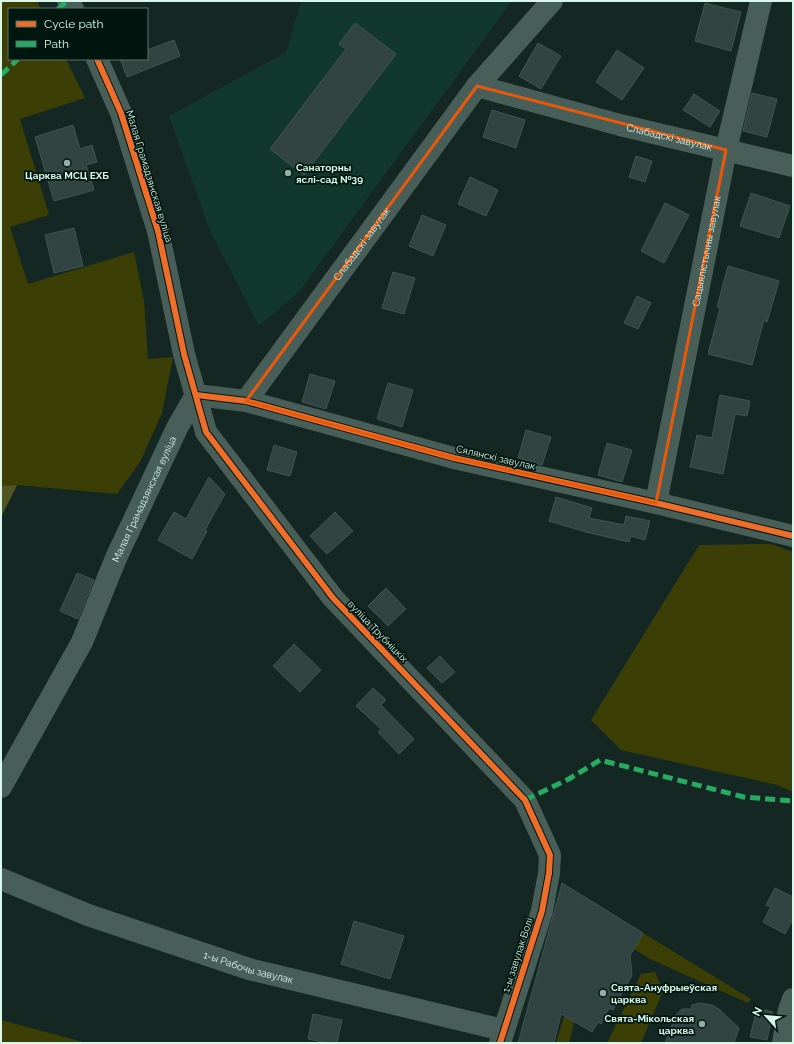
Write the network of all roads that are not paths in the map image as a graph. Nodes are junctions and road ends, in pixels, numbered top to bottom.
1 (552, 1) edge
2 (761, 1) edge
3 (97, 60) edge
4 (478, 86) junction
5 (726, 150) junction
6 (793, 166) edge
7 (196, 395) junction
8 (246, 401) junction
9 (656, 503) junction
10 (793, 536) edge
11 (1, 787) edge
12 (550, 873) joint
13 (1, 879) edge
14 (793, 999) edge
15 (502, 1036) edge
16 (783, 1043) edge

1 - 4 street, Слабадскі завулак
2 - 5 street, Сацыялістычны завулак
3 - 7 street, Малая Грамадзянская вуліца
4 - 5 street, Слабадскі завулак
4 - 8 street, Слабадскі завулак
5 - 6 street, Слабадскі завулак
5 - 9 street, Сацыялістычны завулак
7 - 8 street, Сялянскі завулак
7 - 11 street, Малая Грамадзянская вуліца
7 - 12 street, вуліца Трубніцкіх
8 - 9 street, Сялянскі завулак
9 - 10 street, Сялянскі завулак
12 - 15 street, 1-ы завулак Волі
13 - 15 street, 1-ы Рабочы завулак
14 - 16 street

